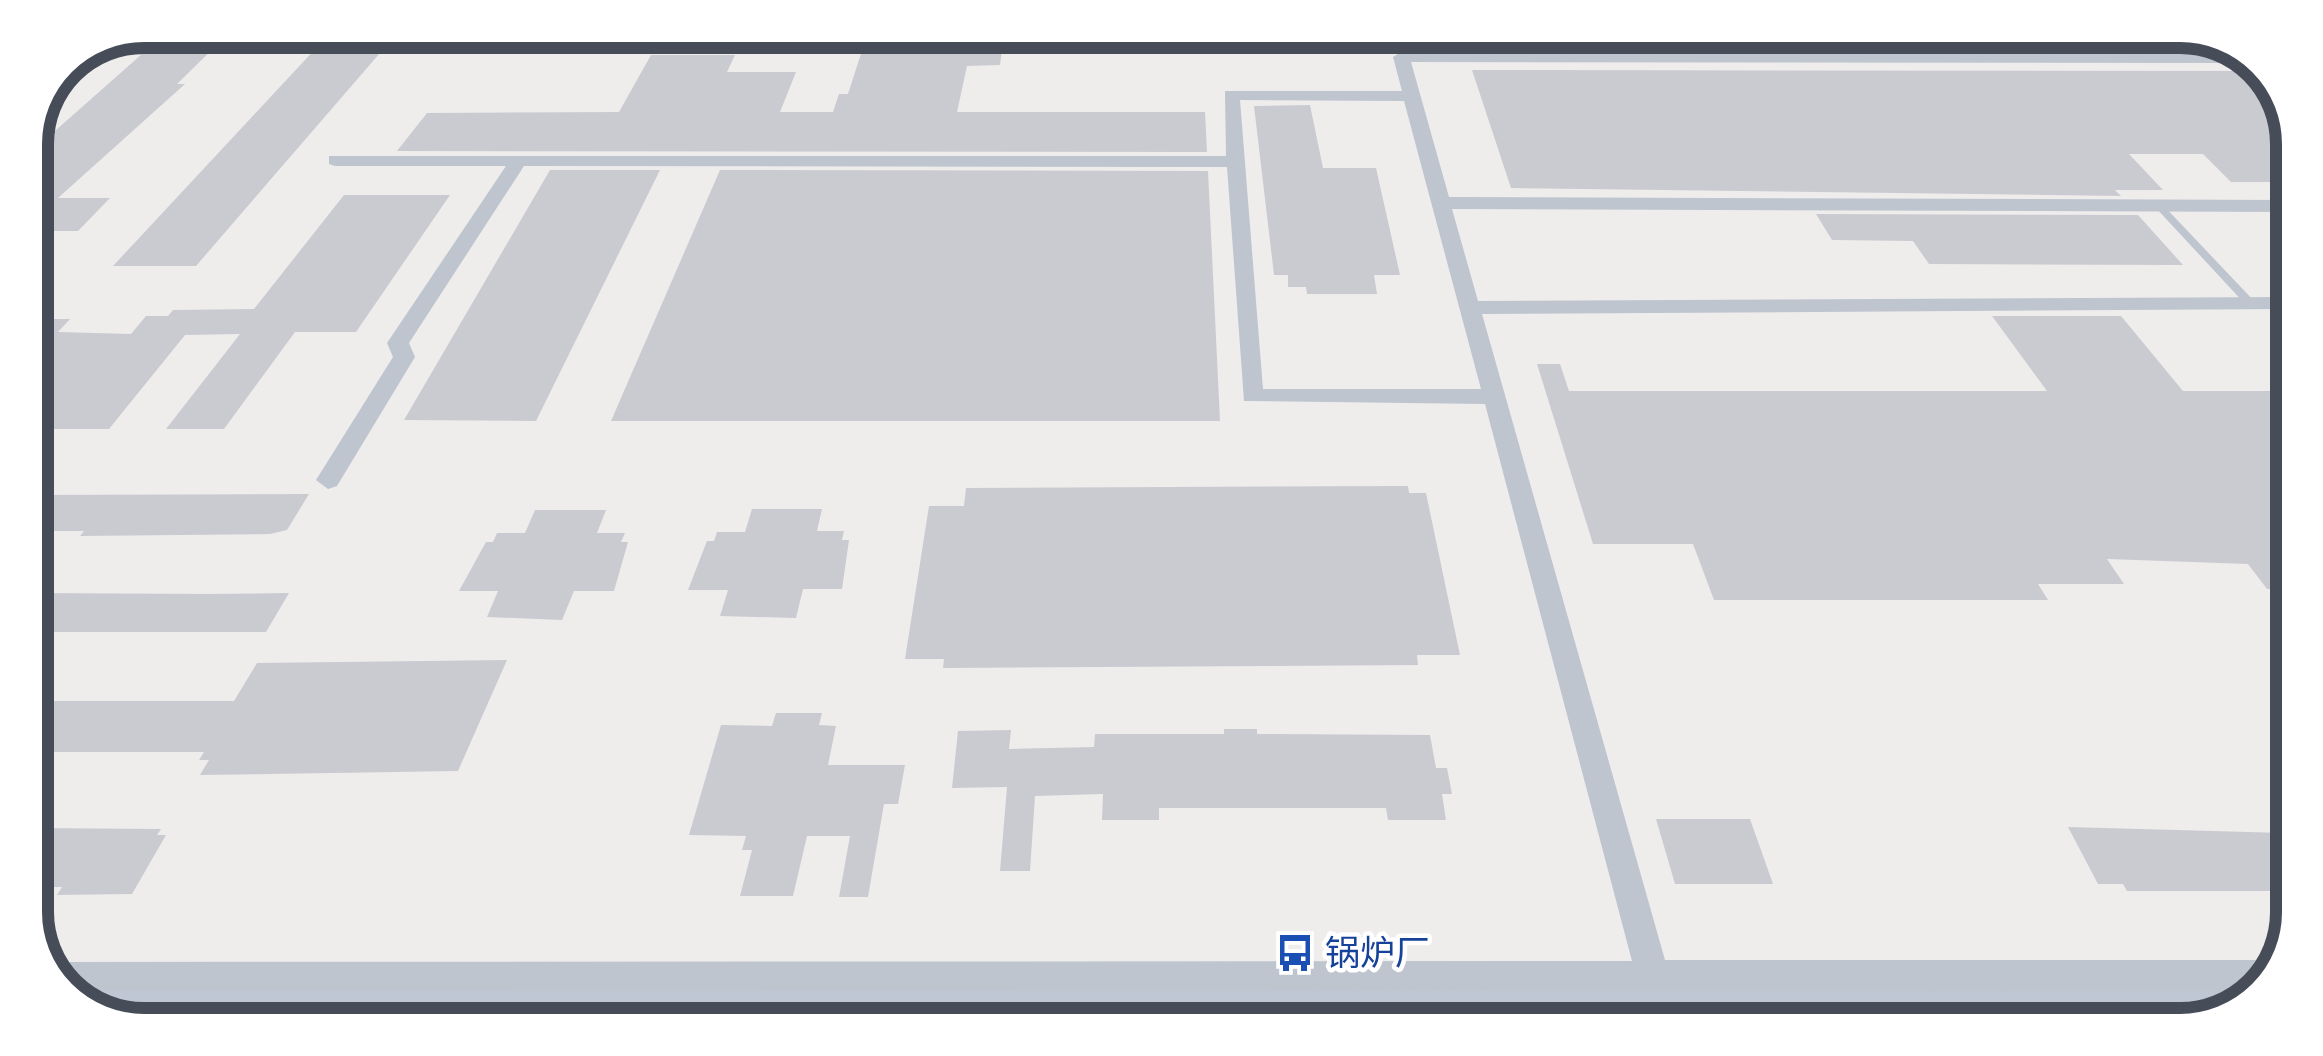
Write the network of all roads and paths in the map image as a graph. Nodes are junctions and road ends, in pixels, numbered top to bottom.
1 (2227, 60) edge
2 (1412, 96) junction
3 (335, 160) dead end
4 (518, 161) junction
5 (1236, 162) junction
6 (1441, 203) junction
7 (2159, 206) junction
8 (2275, 206) edge
9 (2251, 304) junction
10 (2275, 304) edge
11 (1470, 308) junction
12 (1494, 397) junction
13 (328, 480) dead end
14 (2251, 977) edge
15 (73, 978) edge
16 (1658, 995) junction
17 (529, 1008) edge
18 (2041, 1008) edge

1 - 2 street
2 - 5 street
2 - 6 street
3 - 4 street
4 - 5 street
4 - 13 street
5 - 12 street
6 - 7 street
6 - 11 street
7 - 8 street
7 - 9 lane
9 - 10 street
9 - 11 street
11 - 12 street
12 - 16 street
14 - 16 street
15 - 16 street
16 - 17 main road
16 - 18 main road

